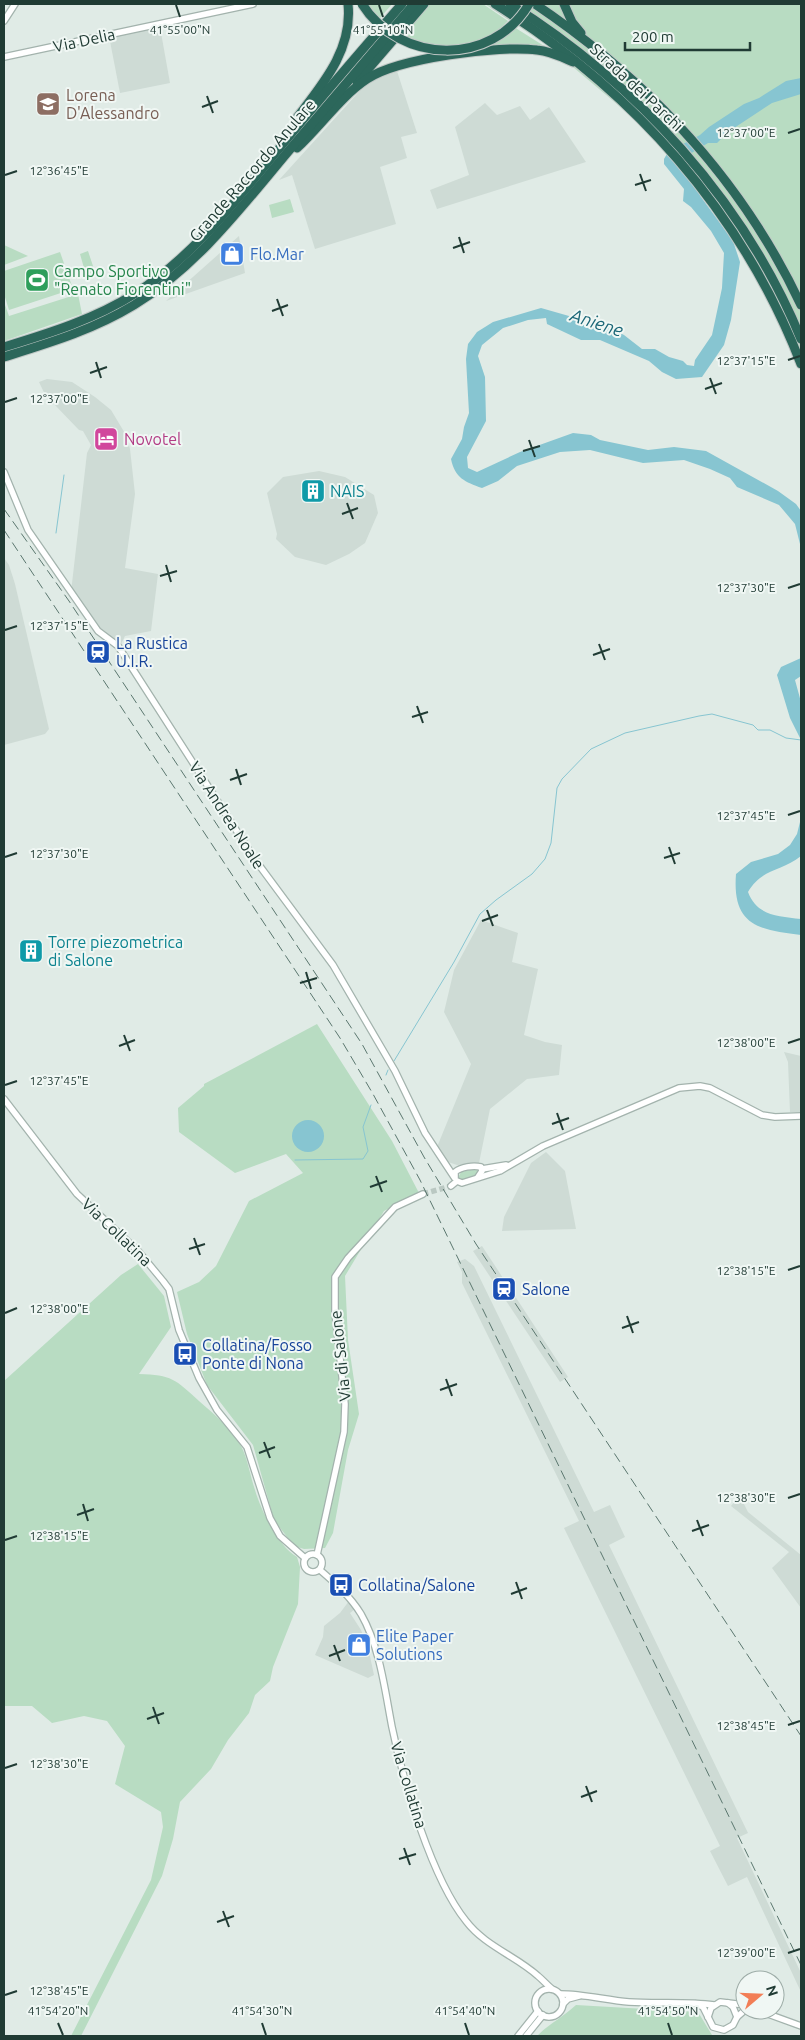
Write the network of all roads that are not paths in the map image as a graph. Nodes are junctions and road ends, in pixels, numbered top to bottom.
1 (15, 4) edge
2 (253, 4) edge
3 (348, 4) edge
4 (362, 4) edge
5 (402, 4) edge
6 (414, 4) edge
7 (424, 4) edge
8 (495, 4) edge
9 (510, 4) edge
10 (521, 4) edge
11 (529, 4) edge
12 (535, 4) edge
13 (564, 4) edge
14 (4, 21) edge
15 (4, 57) edge
16 (616, 64) junction
17 (583, 66) junction
18 (340, 104) junction
19 (672, 134) junction
20 (259, 172) junction
21 (272, 172) junction
22 (755, 252) junction
23 (801, 304) edge
24 (801, 325) edge
25 (801, 339) edge
26 (4, 347) edge
27 (4, 357) edge
28 (801, 364) edge
29 (4, 472) edge
30 (4, 1099) edge
31 (801, 1116) edge
32 (445, 1164) junction
33 (512, 1164) junction
34 (459, 1169) junction
35 (482, 1169) junction
36 (478, 1178) junction
37 (456, 1179) junction
38 (451, 1186) tunnel mouth
39 (423, 1194) tunnel mouth
40 (317, 1555) junction
41 (305, 1558) junction
42 (320, 1570) junction
43 (538, 1975) junction
44 (552, 1989) junction
45 (540, 1992) junction
46 (560, 1994) junction
47 (582, 1996) junction
48 (689, 2002) junction
49 (728, 2003) junction
50 (563, 2004) junction
51 (735, 2004) edge
52 (714, 2005) junction
53 (735, 2012) edge
54 (540, 2013) junction
55 (708, 2019) junction
56 (736, 2020) edge
57 (784, 2020) edge
58 (801, 2026) edge
59 (518, 2036) edge
60 (526, 2036) edge

1 - 14 street
2 - 15 street, Via Delia
3 - 20 highway
4 - 11 highway, bridge
5 - 20 highway, Grande Raccordo Anulare
6 - 21 highway, Grande Raccordo Anulare
7 - 18 highway
8 - 17 highway
9 - 19 highway, Strada dei Parchi
10 - 19 highway, Strada dei Parchi
12 - 16 highway
13 - 16 highway
16 - 19 highway
17 - 18 highway
17 - 19 highway
18 - 21 highway
19 - 22 highway
19 - 22 highway, Strada dei Parchi
19 - 23 highway
20 - 26 highway, Grande Raccordo Anulare
21 - 27 highway, Grande Raccordo Anulare
22 - 24 highway, Strada dei Parchi
22 - 25 highway, Strada dei Parchi
22 - 28 highway
29 - 32 street, Via Andrea Noale
30 - 41 street, Via Collatina
31 - 33 street
32 - 34 street
32 - 37 street, Via Andrea Noale
33 - 35 street
33 - 36 street
34 - 35 street
34 - 37 street
35 - 36 street
36 - 37 street
37 - 38 street
39 - 40 street, Via di Salone
40 - 41 street
40 - 42 street
41 - 42 street
42 - 43 street, Via Collatina
43 - 44 street, Via Collatina
43 - 45 street
44 - 45 street
44 - 46 street
45 - 54 street
46 - 47 street
46 - 50 street
47 - 48 street
47 - 50 street
48 - 52 street
48 - 55 street
49 - 51 street
49 - 52 street
49 - 53 street
50 - 54 street
52 - 55 street
54 - 59 street
54 - 60 street
55 - 56 street
57 - 58 street

